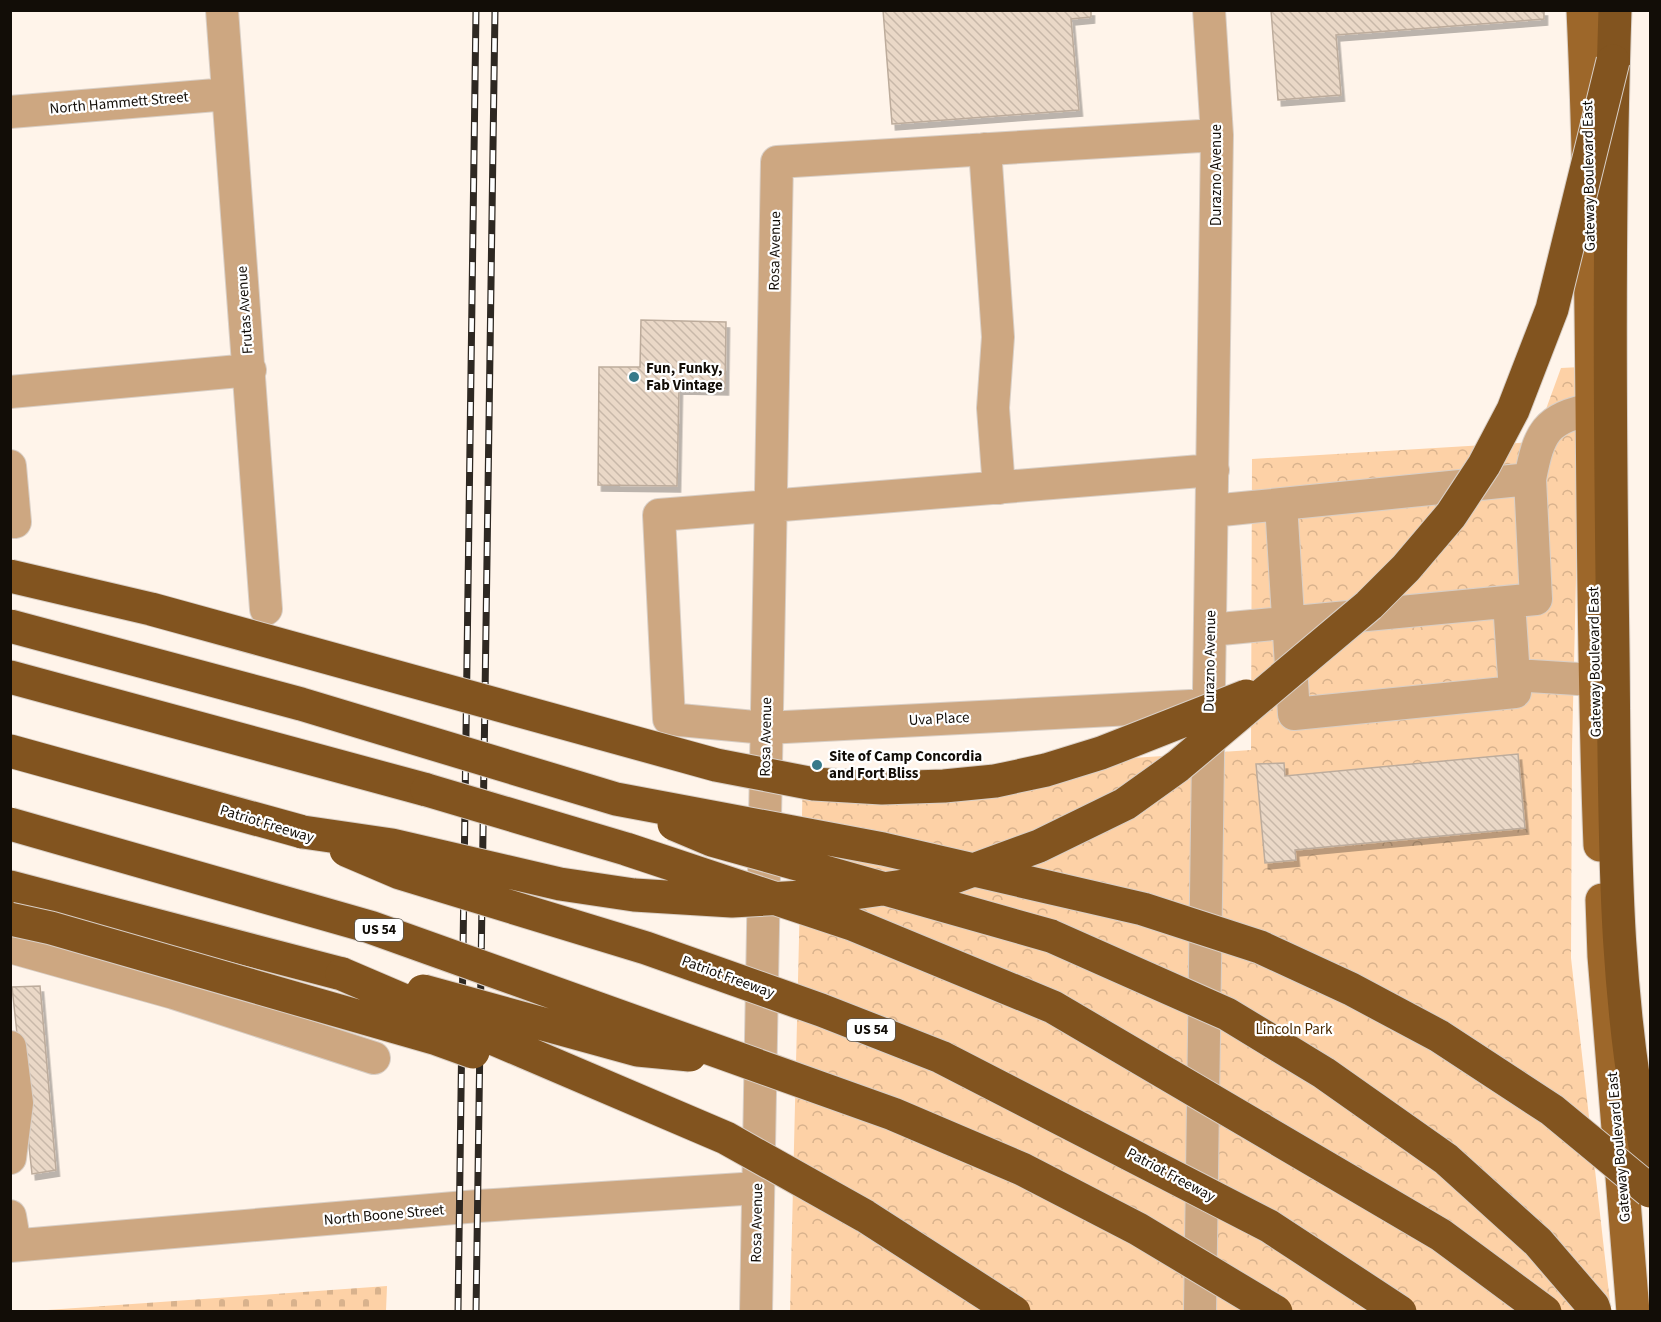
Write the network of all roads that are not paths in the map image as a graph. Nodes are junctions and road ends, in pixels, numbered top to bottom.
1 (222, 10) edge
2 (1209, 10) edge
3 (1583, 10) edge
4 (1615, 10) edge
5 (1613, 61) junction
6 (228, 94) junction
7 (10, 112) edge
8 (1217, 135) junction
9 (986, 149) junction
10 (250, 370) junction
11 (10, 392) edge
12 (1593, 409) junction
13 (10, 466) edge
14 (1212, 470) junction
15 (1530, 479) junction
16 (999, 488) junction
17 (1281, 504) junction
18 (769, 507) junction
19 (1212, 511) junction
20 (10, 521) edge
21 (10, 576) edge
22 (1509, 602) junction
23 (266, 609) dead end
24 (1288, 623) junction
25 (10, 627) edge
26 (1210, 630) junction
27 (1514, 675) junction
28 (10, 677) edge
29 (1594, 680) junction
30 (1270, 686) junction
31 (1209, 705) junction
32 (766, 728) junction
33 (10, 751) edge
34 (616, 799) junction
35 (10, 824) edge
36 (303, 832) junction
37 (10, 886) edge
38 (10, 919) edge
39 (10, 947) edge
40 (342, 974) junction
41 (11, 1048) edge
42 (374, 1058) dead end
43 (740, 1060) junction
44 (628, 1094) junction
45 (14, 1103) edge
46 (10, 1158) edge
47 (1650, 1169) edge
48 (758, 1188) junction
49 (1650, 1191) edge
50 (12, 1235) edge
51 (756, 1311) edge
52 (1014, 1311) edge
53 (1200, 1311) edge
54 (1276, 1311) edge
55 (1400, 1311) edge
56 (1545, 1311) edge
57 (1595, 1311) edge
58 (1633, 1311) edge

1 - 6 street, Frutas Avenue
2 - 8 street, Durazno Avenue
3 - 12 main road, Gateway Boulevard East
4 - 5 highway
5 - 30 highway, bridge
5 - 47 highway, bridge
6 - 7 street, North Hammett Street
6 - 10 street, Frutas Avenue
8 - 9 street
8 - 14 street, Durazno Avenue
9 - 16 street
9 - 18 street, Rosa Avenue
10 - 11 street
10 - 23 street, Frutas Avenue
12 - 15 street
12 - 29 main road, Gateway Boulevard East
13 - 20 street
14 - 16 street
14 - 19 street, Durazno Avenue
15 - 17 street
15 - 22 street
16 - 18 street
17 - 19 street
17 - 24 street
18 - 32 street, Rosa Avenue
18 - 32 street, Uva Place
19 - 26 street, Durazno Avenue
21 - 30 highway, bridge
22 - 24 street
22 - 27 street
24 - 26 street
24 - 27 street
25 - 34 highway, bridge
26 - 31 street, Durazno Avenue
27 - 29 street
28 - 56 highway, bridge
29 - 58 main road, Gateway Boulevard East
30 - 36 highway, bridge
31 - 32 street, Uva Place
31 - 53 street, Durazno Avenue
32 - 48 street, Rosa Avenue
33 - 36 highway, Patriot Freeway / US 54
34 - 49 highway, bridge
34 - 57 highway, bridge
35 - 43 highway, US 54, bridge
36 - 55 highway, Patriot Freeway / US 54, bridge
37 - 40 highway
38 - 44 highway, bridge
39 - 42 street
40 - 43 highway, bridge
40 - 44 highway, bridge
41 - 45 street
43 - 54 highway, US 54, bridge
44 - 52 highway, bridge
45 - 46 street
48 - 50 street, North Boone Street
48 - 51 street, Rosa Avenue

